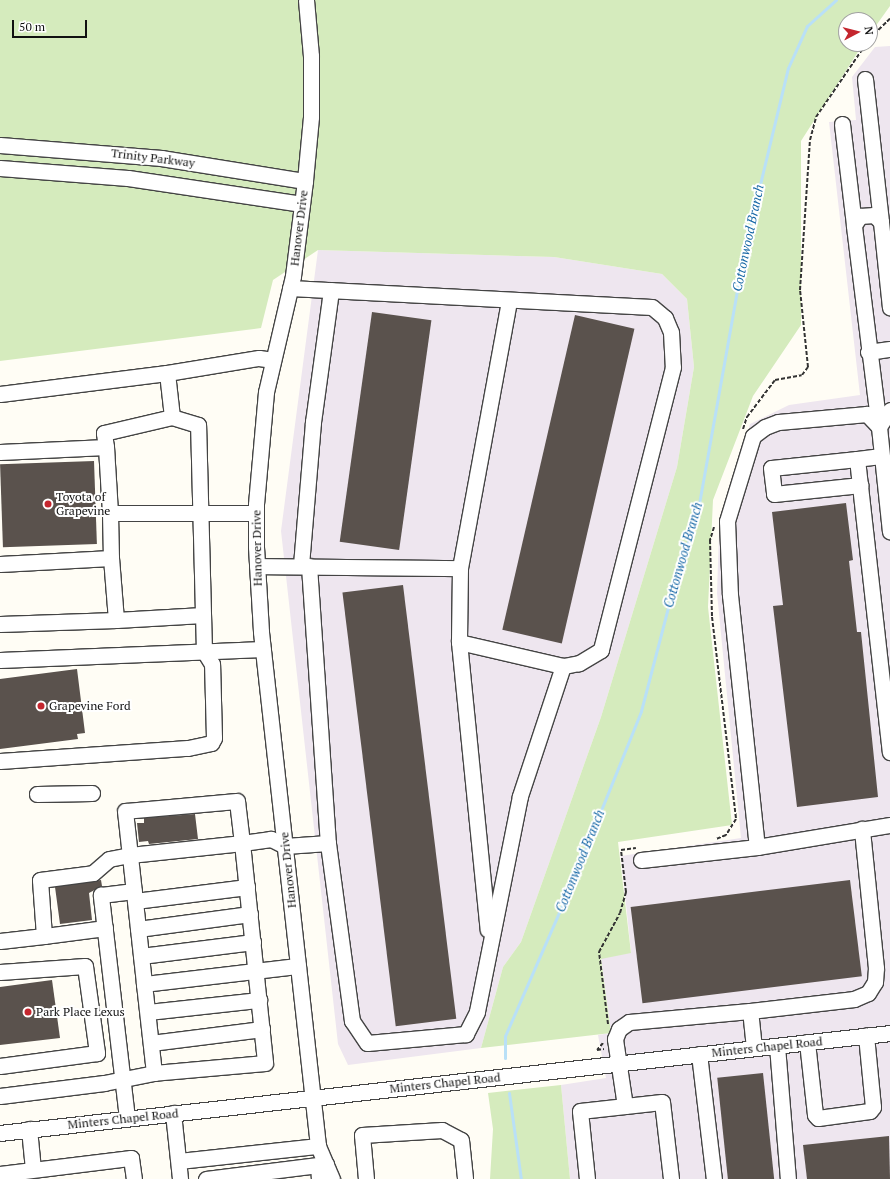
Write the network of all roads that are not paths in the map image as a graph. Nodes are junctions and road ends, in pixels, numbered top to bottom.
1 (306, 0) edge
2 (865, 79) dead end
3 (842, 124) dead end
4 (0, 145) edge
5 (0, 168) edge
6 (305, 181) junction
7 (302, 204) junction
8 (881, 222) junction
9 (854, 225) junction
10 (290, 288) junction
11 (331, 290) junction
12 (509, 300) junction
13 (890, 308) edge
14 (890, 349) edge
15 (868, 352) junction
16 (273, 360) junction
17 (167, 373) junction
18 (0, 394) edge
19 (890, 410) edge
20 (172, 417) junction
21 (879, 427) junction
22 (106, 447) junction
23 (0, 452) edge
24 (881, 456) junction
25 (857, 459) junction
26 (861, 485) junction
27 (200, 512) junction
28 (110, 513) junction
29 (256, 513) junction
30 (890, 531) edge
31 (111, 558) junction
32 (0, 564) edge
33 (257, 566) junction
34 (305, 566) junction
35 (460, 568) junction
36 (203, 616) junction
37 (116, 620) junction
38 (0, 624) edge
39 (458, 642) junction
40 (263, 649) junction
41 (204, 651) junction
42 (0, 660) edge
43 (564, 666) junction
44 (887, 691) edge
45 (890, 752) edge
46 (0, 761) edge
47 (92, 793) dead end
48 (37, 794) dead end
49 (890, 825) edge
50 (862, 829) junction
51 (242, 843) junction
52 (328, 843) junction
53 (285, 846) junction
54 (757, 847) junction
55 (130, 855) junction
56 (641, 860) dead end
57 (247, 886) junction
58 (135, 896) junction
59 (250, 914) junction
60 (105, 928) junction
61 (138, 929) junction
62 (44, 936) junction
63 (0, 941) edge
64 (253, 942) junction
65 (489, 945) junction
66 (141, 956) junction
67 (298, 966) junction
68 (257, 971) junction
69 (0, 972) edge
70 (144, 984) junction
71 (259, 1000) junction
72 (750, 1011) junction
73 (148, 1012) junction
74 (262, 1029) junction
75 (890, 1033) edge
76 (866, 1036) junction
77 (807, 1042) junction
78 (151, 1043) junction
79 (776, 1046) junction
80 (754, 1048) junction
81 (699, 1054) junction
82 (620, 1063) junction
83 (0, 1066) edge
84 (154, 1073) junction
85 (122, 1077) junction
86 (0, 1096) edge
87 (313, 1098) junction
88 (625, 1106) junction
89 (173, 1113) junction
90 (127, 1118) junction
91 (29, 1129) junction
92 (0, 1133) edge
93 (318, 1146) junction
94 (179, 1161) junction
95 (33, 1169) junction
96 (321, 1169) edge
97 (0, 1174) edge
98 (134, 1179) edge
99 (180, 1179) edge
100 (206, 1179) edge
101 (332, 1179) edge
102 (366, 1179) edge
103 (465, 1179) edge
104 (587, 1179) edge
105 (670, 1179) edge
106 (714, 1179) edge
107 (788, 1179) edge

1 - 6 street, Hanover Drive
2 - 8 street
3 - 9 street
4 - 6 street, Trinity Parkway
5 - 7 street, Trinity Parkway
6 - 7 street, Hanover Drive
7 - 10 street, Hanover Drive
8 - 9 street
8 - 13 street
9 - 15 street
10 - 11 street
10 - 16 street, Hanover Drive
11 - 12 street
11 - 34 street
12 - 35 street
12 - 43 street
14 - 15 street
15 - 21 street
16 - 17 street
16 - 29 street, Hanover Drive
17 - 18 street
17 - 20 street
19 - 21 street
20 - 22 street
20 - 27 street
21 - 24 street
21 - 54 street
22 - 23 street
22 - 28 street
24 - 25 street
24 - 30 street
25 - 26 street
25 - 26 street
26 - 44 street
27 - 28 street
27 - 29 street
27 - 36 street
28 - 31 street
29 - 33 street, Hanover Drive
31 - 32 street
31 - 37 street
33 - 34 street
33 - 40 street, Hanover Drive
34 - 35 street
34 - 52 street
35 - 39 street
36 - 37 street
36 - 41 street
37 - 38 street
39 - 43 street
39 - 65 street
40 - 41 street
40 - 53 street, Hanover Drive
41 - 42 street
41 - 46 street
43 - 65 street
44 - 45 street
47 - 48 street
49 - 50 street
50 - 54 street
50 - 72 street
51 - 53 street
51 - 55 street
51 - 55 street
51 - 57 street
52 - 53 street
52 - 65 street
53 - 67 street, Hanover Drive
54 - 56 street
55 - 58 street
55 - 62 street
57 - 58 street
57 - 59 street
58 - 60 street
58 - 61 street
59 - 61 street
59 - 64 street
60 - 62 street
60 - 85 street
61 - 66 street
62 - 63 street
64 - 66 street
64 - 68 street
66 - 70 street
67 - 68 street
67 - 87 street, Hanover Drive
68 - 70 street
68 - 71 street
69 - 83 street
70 - 73 street
71 - 73 street
71 - 74 street
72 - 80 street
72 - 82 street
73 - 78 street
74 - 78 street
74 - 84 street
75 - 76 street, Minters Chapel Road
76 - 77 street, Minters Chapel Road
76 - 77 street
77 - 79 street, Minters Chapel Road
78 - 84 street
79 - 80 street, Minters Chapel Road
79 - 107 street
80 - 81 street, Minters Chapel Road
81 - 82 street, Minters Chapel Road
81 - 106 street
82 - 87 street, Minters Chapel Road
82 - 88 street
84 - 85 street
85 - 86 street
85 - 90 street
87 - 89 street, Minters Chapel Road
87 - 93 street, Hanover Drive
88 - 104 street
88 - 105 street
89 - 90 street, Minters Chapel Road
89 - 94 street
90 - 91 street, Minters Chapel Road
91 - 92 street, Minters Chapel Road
91 - 95 street
93 - 94 street
93 - 96 street, Hanover Drive
94 - 99 street
95 - 97 street
95 - 98 street
96 - 100 street
96 - 101 street, Hanover Drive
102 - 103 street

